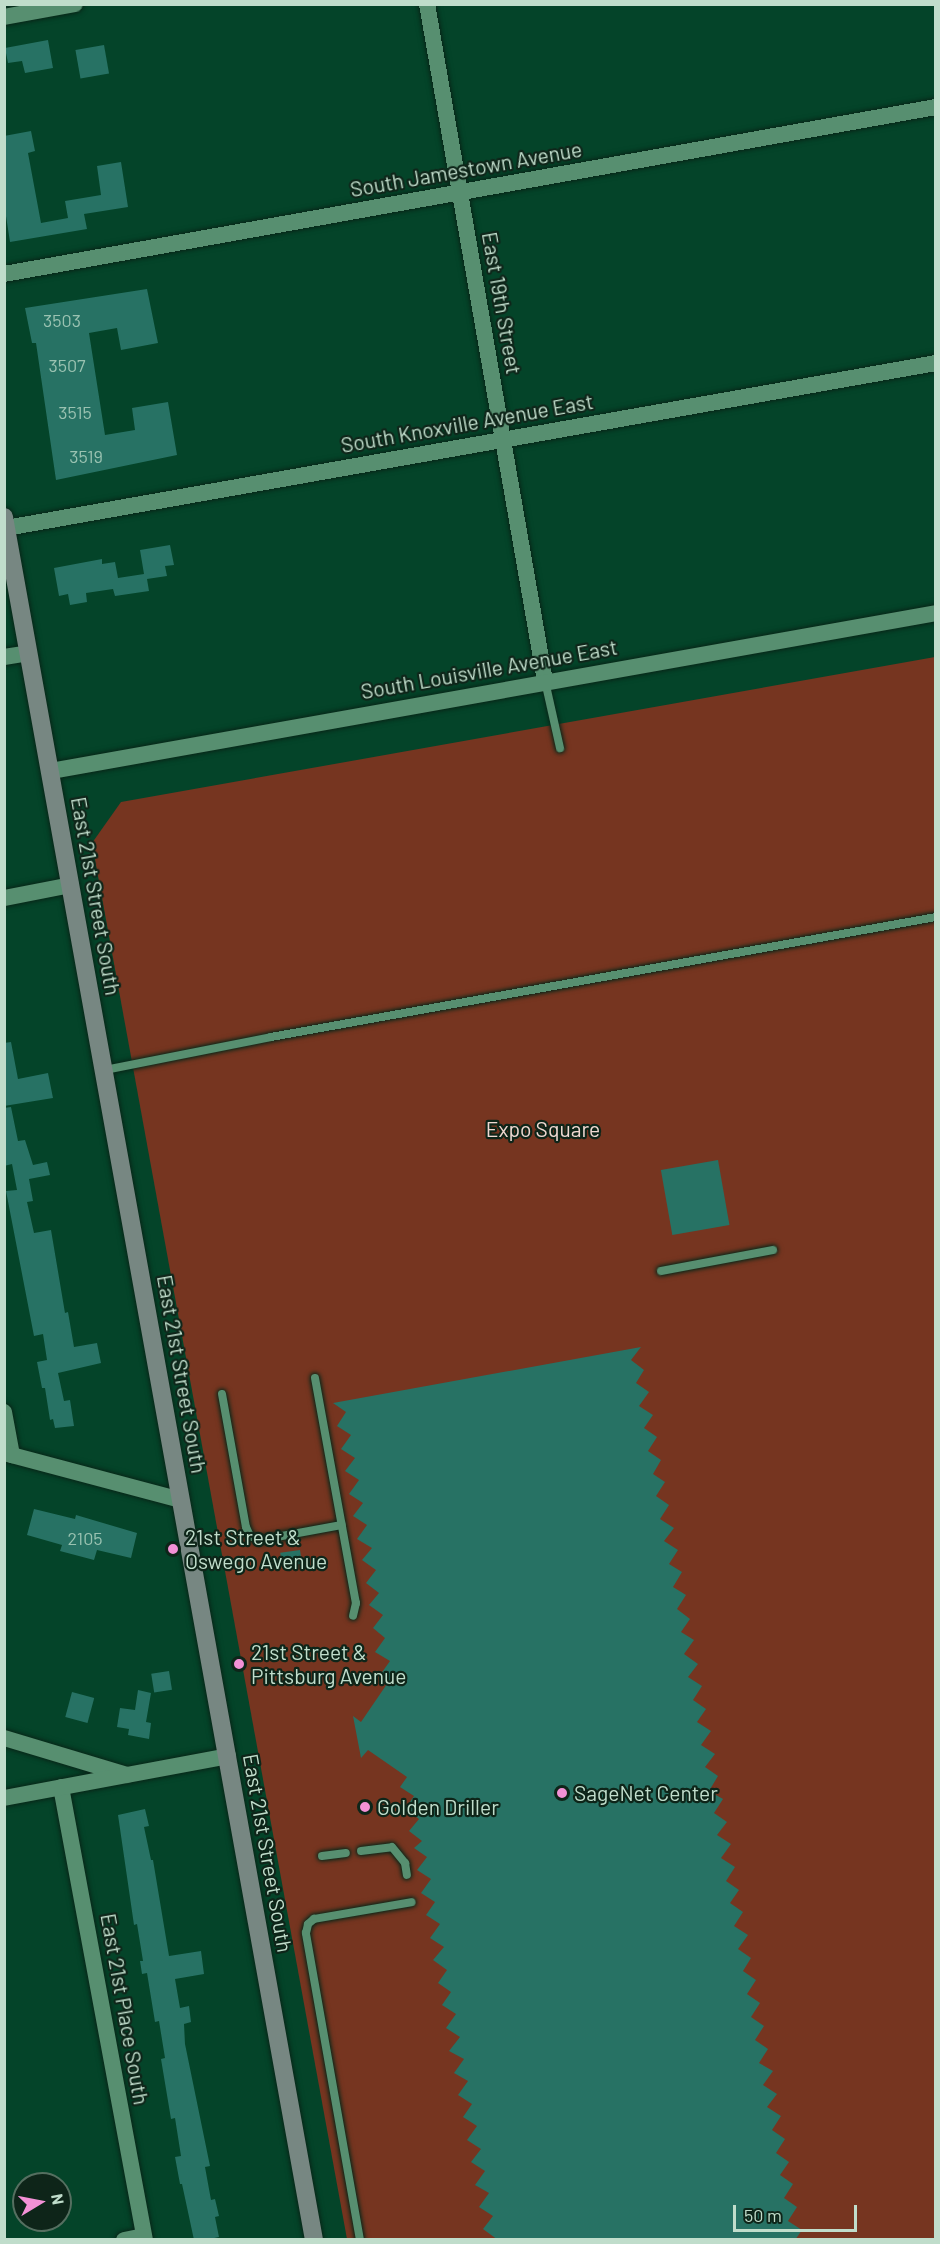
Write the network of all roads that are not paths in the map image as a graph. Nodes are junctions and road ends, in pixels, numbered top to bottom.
1 (75, 4) edge
2 (426, 4) edge
3 (33, 8) edge
4 (4, 17) edge
5 (936, 107) edge
6 (459, 193) junction
7 (4, 274) edge
8 (936, 363) edge
9 (503, 440) junction
10 (5, 523) edge
11 (936, 613) edge
12 (29, 653) junction
13 (4, 657) edge
14 (545, 681) junction
15 (560, 748) dead end
16 (51, 771) junction
17 (71, 885) junction
18 (4, 898) edge
19 (936, 917) edge
20 (105, 1070) junction
21 (773, 1250) dead end
22 (661, 1271) dead end
23 (315, 1378) dead end
24 (222, 1394) dead end
25 (4, 1412) edge
26 (8, 1454) edge
27 (182, 1500) junction
28 (342, 1525) junction
29 (353, 1616) dead end
30 (4, 1738) edge
31 (228, 1756) junction
32 (130, 1776) junction
33 (62, 1787) junction
34 (4, 1797) edge
35 (361, 1851) dead end
36 (346, 1853) dead end
37 (322, 1856) dead end
38 (407, 1875) dead end
39 (412, 1902) dead end
40 (144, 2238) edge
41 (124, 2240) edge
42 (314, 2240) edge
43 (360, 2240) edge

1 - 3 street
2 - 6 street, East 19th Street
3 - 4 street
5 - 6 street, South Jamestown Avenue
6 - 7 street, South Jamestown Avenue
6 - 9 street, East 19th Street
8 - 9 street, South Knoxville Avenue East
9 - 10 street, South Knoxville Avenue East
9 - 14 street, East 19th Street
10 - 12 main road, East 21st Street South
11 - 14 street, South Louisville Avenue East
12 - 13 street
12 - 16 main road, East 21st Street South
14 - 15 lane
14 - 16 street, South Louisville Avenue East
16 - 17 main road, East 21st Street South
17 - 18 street
17 - 20 main road, East 21st Street South
19 - 20 lane
20 - 27 main road, East 21st Street South
21 - 22 lane
23 - 28 lane
24 - 28 lane
25 - 26 street
26 - 27 street
27 - 31 main road, East 21st Street South
28 - 29 lane
30 - 32 street
31 - 32 street
31 - 42 main road, East 21st Street South
32 - 33 street
33 - 34 street
33 - 40 street, East 21st Place South
35 - 38 lane
36 - 37 lane
39 - 43 lane
40 - 41 street

